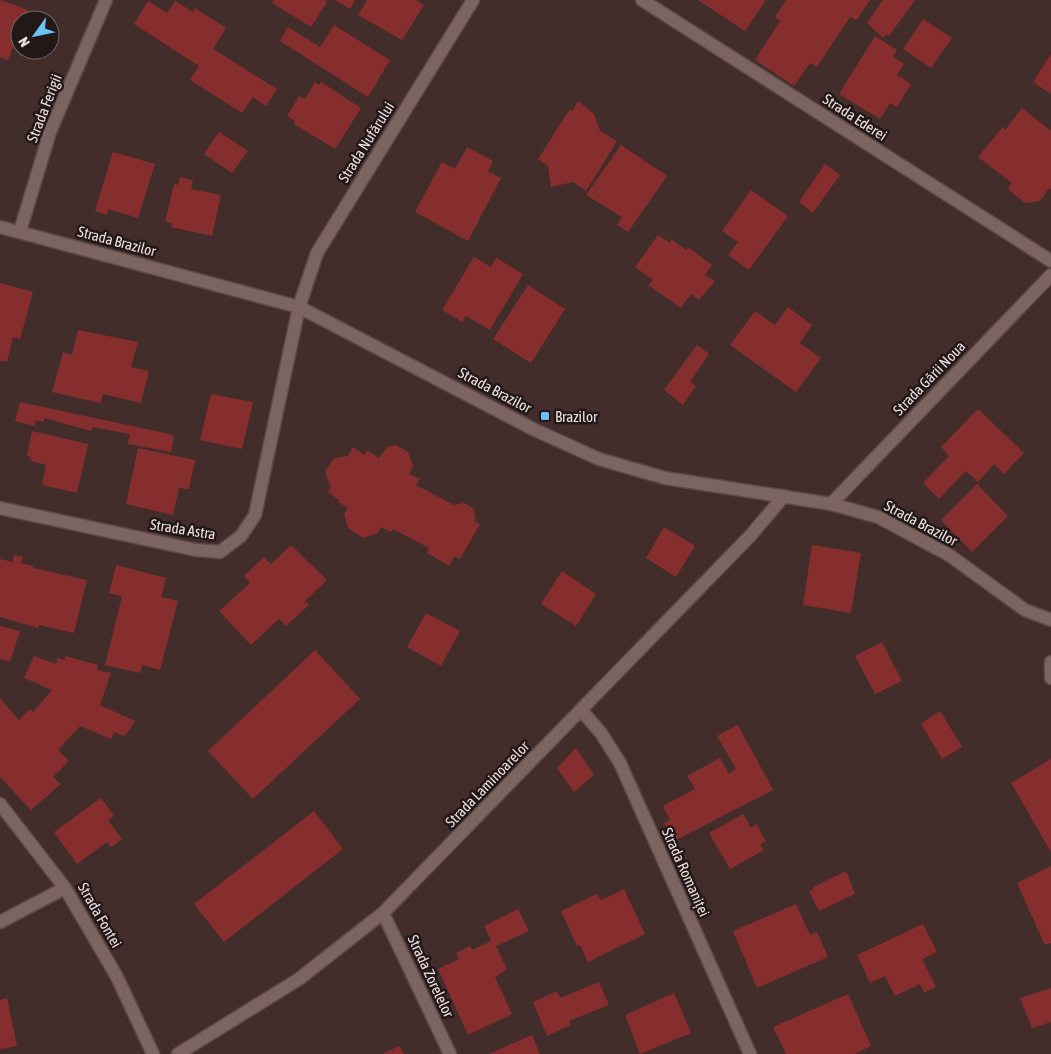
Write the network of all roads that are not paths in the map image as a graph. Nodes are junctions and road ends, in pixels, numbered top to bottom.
1 (106, 0) edge
2 (473, 0) edge
3 (642, 0) edge
4 (0, 227) edge
5 (20, 232) junction
6 (1051, 261) edge
7 (1051, 275) edge
8 (299, 307) junction
9 (784, 496) junction
10 (831, 504) junction
11 (0, 508) edge
12 (1051, 620) edge
13 (1051, 662) edge
14 (1051, 678) edge
15 (581, 710) junction
16 (0, 804) edge
17 (66, 888) junction
18 (383, 913) junction
19 (0, 922) edge
20 (153, 1054) edge
21 (178, 1054) edge
22 (450, 1054) edge
23 (750, 1054) edge

1 - 5 street, Strada Ferigii
2 - 8 street, Strada Nufărului
3 - 6 street, Strada Ederei
4 - 5 street, Strada Brazilor
5 - 8 street, Strada Brazilor
7 - 10 street, Strada Gării Noua
8 - 9 street, Strada Brazilor
8 - 11 street, Strada Astra
9 - 10 street, Strada Brazilor
9 - 15 street, Strada Laminoarelor
10 - 12 street, Strada Brazilor
13 - 14 street
15 - 18 street, Strada Laminoarelor
15 - 23 street, Strada Romaniței
16 - 17 street, Strada Fontei
17 - 19 street
17 - 20 street, Strada Fontei
18 - 21 street, Strada Laminoarelor
18 - 22 street, Strada Zorelelor

